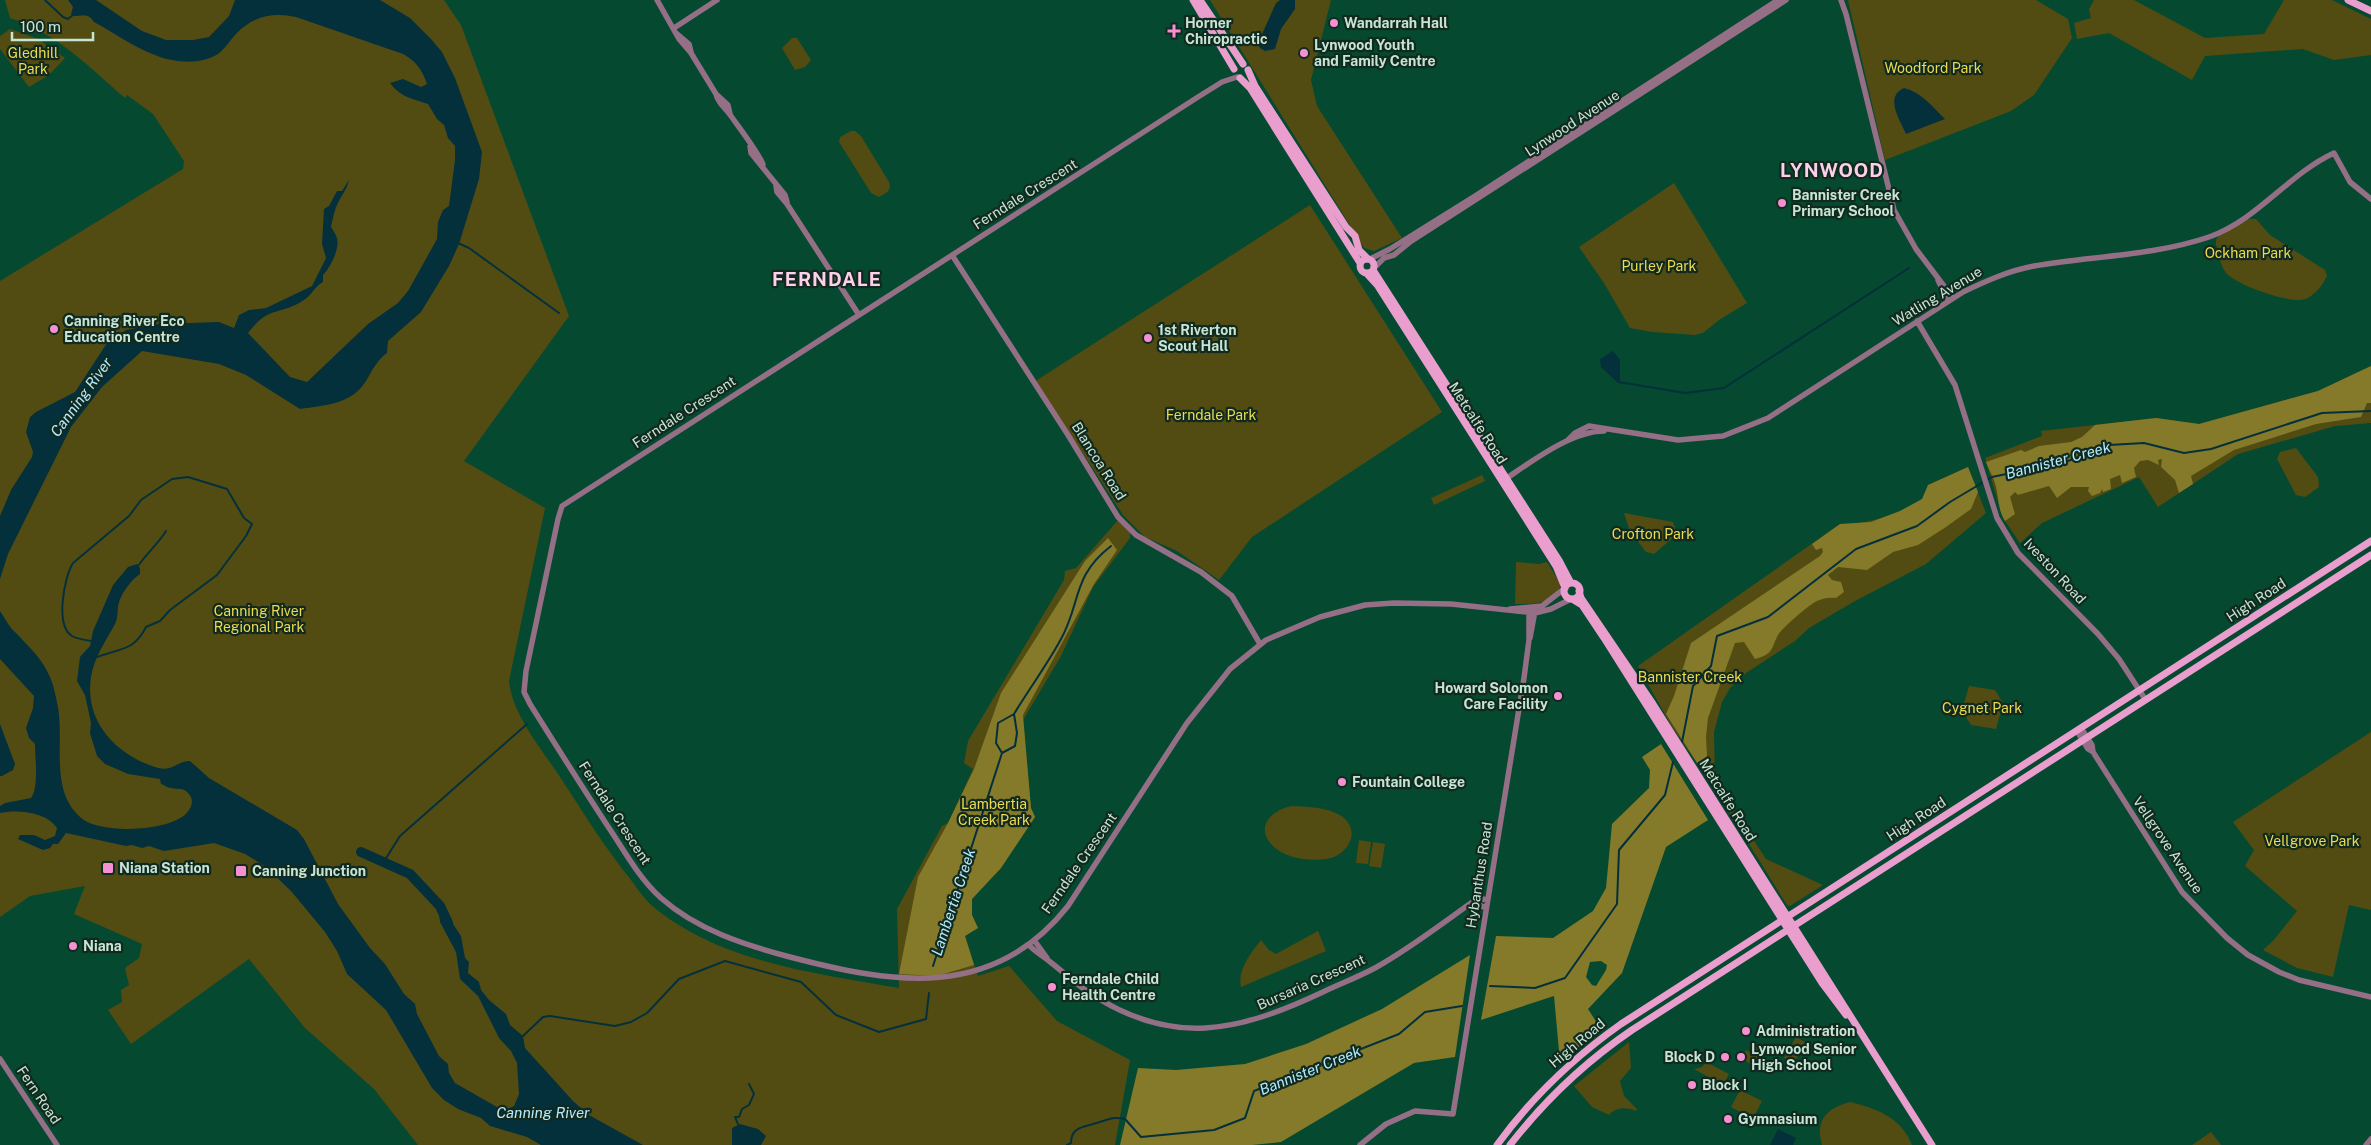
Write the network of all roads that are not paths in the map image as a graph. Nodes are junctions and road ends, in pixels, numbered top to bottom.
1 (657, 0) edge
2 (718, 0) edge
3 (1193, 0) edge
4 (1200, 0) edge
5 (1778, 0) edge
6 (1786, 0) edge
7 (1840, 0) edge
8 (2348, 0) edge
9 (2357, 3) edge
10 (2371, 11) edge
11 (676, 30) junction
12 (1245, 67) junction
13 (1236, 73) junction
14 (1273, 120) junction
15 (2371, 199) edge
16 (952, 255) junction
17 (1369, 259) junction
18 (1360, 263) junction
19 (1371, 271) junction
20 (1950, 300) junction
21 (860, 315) junction
22 (1915, 322) junction
23 (1504, 480) junction
24 (2371, 541) edge
25 (2371, 555) edge
26 (1571, 583) junction
27 (1564, 589) junction
28 (1579, 591) junction
29 (1571, 599) junction
30 (1532, 610) junction
31 (1260, 644) junction
32 (2140, 690) junction
33 (2145, 700) junction
34 (2079, 730) junction
35 (2085, 739) junction
36 (1488, 900) junction
37 (1466, 908) junction
38 (1486, 908) junction
39 (1785, 919) junction
40 (1791, 928) junction
41 (1034, 940) junction
42 (1029, 945) junction
43 (1048, 960) junction
44 (2371, 996) edge
45 (0, 1059) edge
46 (2371, 1139) edge
47 (57, 1145) edge
48 (1360, 1145) edge
49 (1496, 1145) edge
50 (1510, 1145) edge
51 (1932, 1145) edge
52 (2366, 1145) edge

1 - 11 street
2 - 11 street
3 - 13 main road, Metcalfe Road
4 - 12 main road, Metcalfe Road
5 - 17 street, Lynwood Avenue
6 - 19 street, Lynwood Avenue
7 - 20 street
8 - 9 main road
9 - 10 main road
11 - 21 street
12 - 13 main road
12 - 13 main road
12 - 14 main road, Metcalfe Road
13 - 14 main road, Metcalfe Road
13 - 16 street, Ferndale Crescent
14 - 17 main road, Metcalfe Road
14 - 18 main road, Metcalfe Road
15 - 20 street, Watling Avenue
16 - 21 street, Ferndale Crescent
16 - 31 street, Blancoa Road
17 - 18 main road
17 - 19 main road, Metcalfe Road
18 - 19 main road, Metcalfe Road
19 - 23 main road, Metcalfe Road
20 - 22 street, Watling Avenue
21 - 42 street, Ferndale Crescent
22 - 23 street, Watling Avenue
22 - 32 street, Iveston Road
23 - 26 main road, Metcalfe Road
23 - 27 main road, Metcalfe Road
24 - 32 main road, High Road
25 - 33 main road, High Road
26 - 27 main road
26 - 28 main road, Metcalfe Road
27 - 29 main road, Metcalfe Road
27 - 30 street, Ferndale Crescent
28 - 29 main road
28 - 39 main road, Metcalfe Road
29 - 30 street, Ferndale Crescent
29 - 39 main road, Metcalfe Road
30 - 31 street, Ferndale Crescent
30 - 36 street, Hybanthus Road
31 - 41 street, Ferndale Crescent
32 - 33 street, Iveston Road
32 - 34 main road, High Road
33 - 35 main road, High Road
34 - 35 street, Vellgrove Avenue
34 - 39 main road, High Road
35 - 40 main road, High Road
35 - 44 street, Vellgrove Avenue
36 - 37 street, Bursaria Crescent
36 - 38 street, Hybanthus Road
37 - 38 street
37 - 43 street, Bursaria Crescent
38 - 48 street, Hybanthus Road
39 - 40 main road, Metcalfe Road
39 - 49 main road, High Road
40 - 50 main road, High Road
40 - 51 main road, Metcalfe Road
41 - 42 street, Ferndale Crescent
41 - 43 street, Bursaria Crescent
42 - 43 street, Bursaria Crescent
45 - 47 street, Fern Road
46 - 52 street

